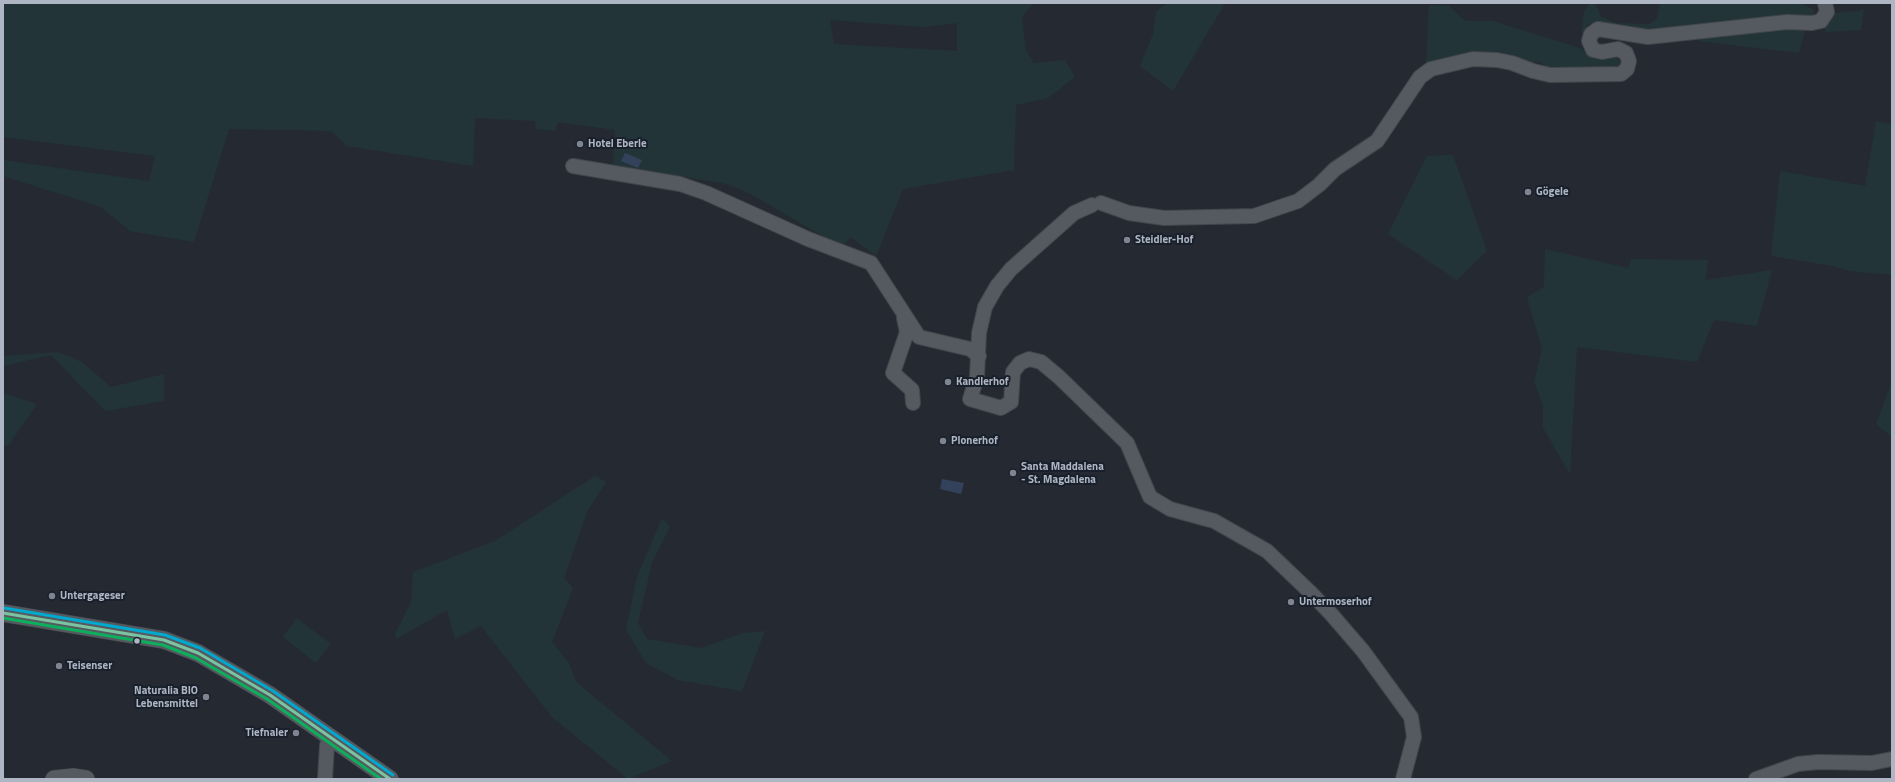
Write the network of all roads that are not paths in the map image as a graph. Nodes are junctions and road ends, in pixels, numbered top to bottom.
1 (1825, 3) edge
2 (573, 166) dead end
3 (905, 315) junction
4 (979, 356) junction
5 (913, 403) dead end
6 (3, 613) edge
7 (331, 738) junction
8 (1892, 759) edge
9 (54, 779) edge
10 (86, 779) edge
11 (325, 779) edge
12 (390, 779) edge
13 (1403, 779) edge
14 (1756, 779) edge

1 - 4 street
2 - 3 street
3 - 4 street
3 - 5 street
4 - 13 street
6 - 7 street
7 - 11 street
7 - 12 street
8 - 14 street
9 - 10 street

